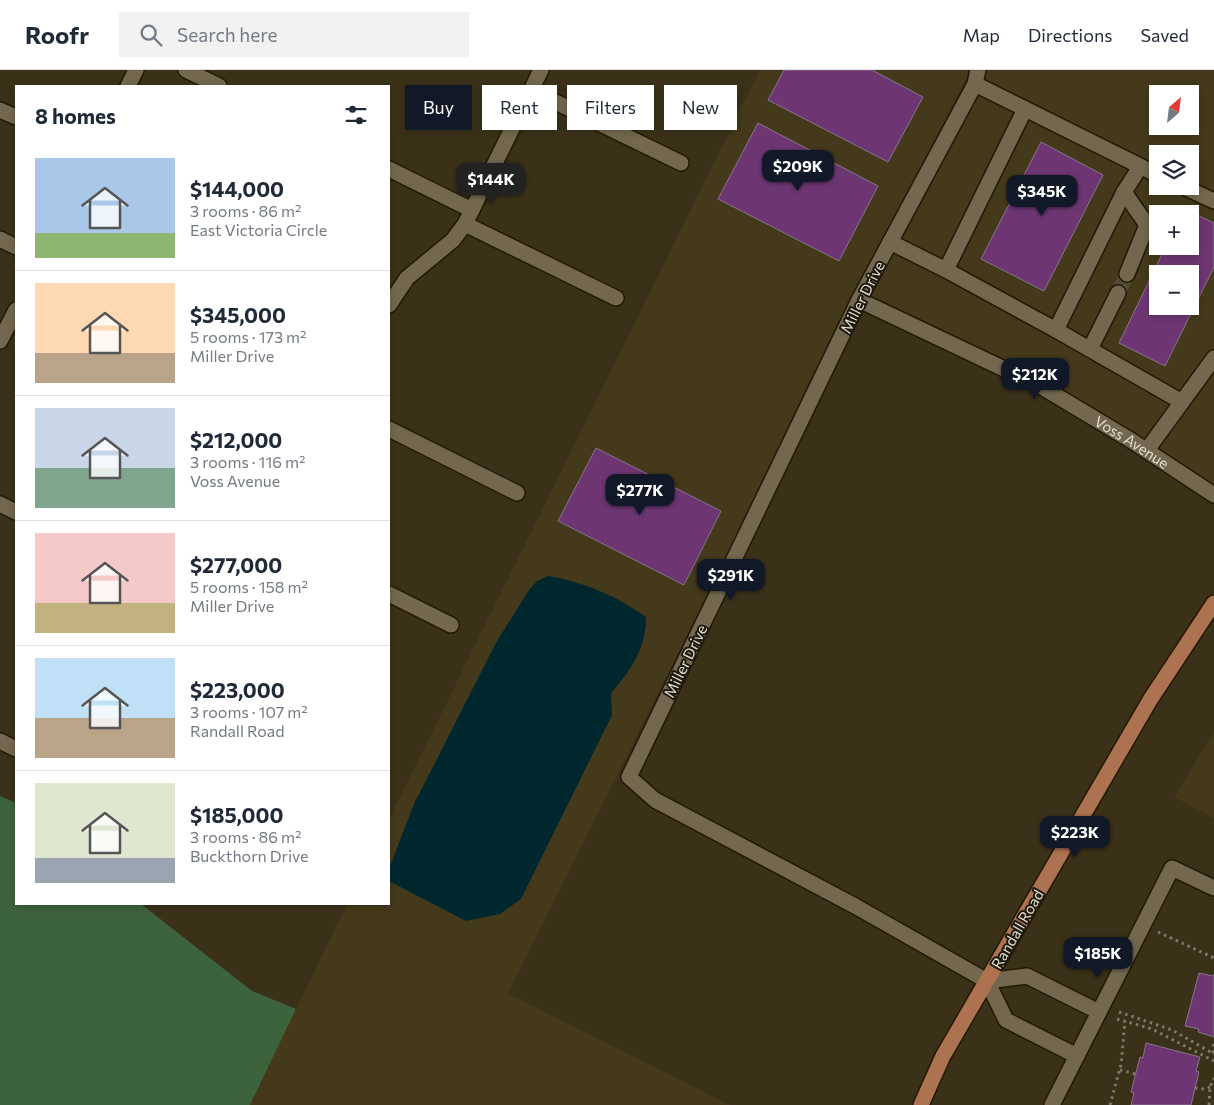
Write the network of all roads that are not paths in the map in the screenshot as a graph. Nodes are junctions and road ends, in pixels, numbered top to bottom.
1 (136, 70) edge
2 (186, 70) edge
3 (541, 70) edge
4 (977, 77) edge
5 (128, 85) edge
6 (217, 85) edge
7 (534, 85) edge
8 (557, 103) edge
9 (1025, 109) junction
10 (0, 110) edge
11 (15, 117) edge
12 (511, 130) edge
13 (680, 163) dead end
14 (1140, 167) junction
15 (390, 171) edge
16 (1149, 171) edge
17 (1124, 192) junction
18 (1199, 194) edge
19 (1214, 202) edge
20 (468, 217) junction
21 (0, 239) edge
22 (890, 242) junction
23 (15, 246) edge
24 (946, 270) junction
25 (1127, 274) tunnel mouth
26 (1118, 293) tunnel mouth
27 (616, 298) dead end
28 (859, 300) junction
29 (390, 304) edge
30 (14, 319) edge
31 (1056, 330) junction
32 (0, 341) edge
33 (1090, 349) junction
34 (1214, 358) edge
35 (1182, 402) junction
36 (390, 429) edge
37 (1147, 450) junction
38 (518, 493) dead end
39 (1214, 495) edge
40 (0, 504) edge
41 (15, 512) edge
42 (390, 594) edge
43 (1214, 603) edge
44 (451, 625) dead end
45 (0, 741) edge
46 (15, 748) edge
47 (1214, 888) edge
48 (987, 981) junction
49 (1106, 1015) junction
50 (1077, 1056) junction
51 (921, 1105) edge
52 (1052, 1105) edge

1 - 5 street
2 - 6 street
3 - 7 street
4 - 9 street
4 - 22 street, Miller Drive
8 - 13 street
9 - 14 street
9 - 24 street
10 - 11 street
12 - 20 street
14 - 16 street
14 - 17 street
15 - 20 street
17 - 25 street
17 - 31 street
18 - 19 street
20 - 27 street
20 - 29 street
21 - 23 street
22 - 24 street
22 - 28 street, Miller Drive
24 - 31 street
26 - 33 street
28 - 37 street, Voss Avenue
28 - 48 street, Miller Drive
30 - 32 street
31 - 33 street
33 - 35 street
34 - 35 street
35 - 37 street
36 - 38 street
37 - 39 street, Voss Avenue
40 - 41 street
42 - 44 street
43 - 48 main road, Randall Road
45 - 46 street
47 - 49 street
48 - 49 street
48 - 50 street
48 - 51 main road, Randall Road
49 - 50 street
50 - 52 street

